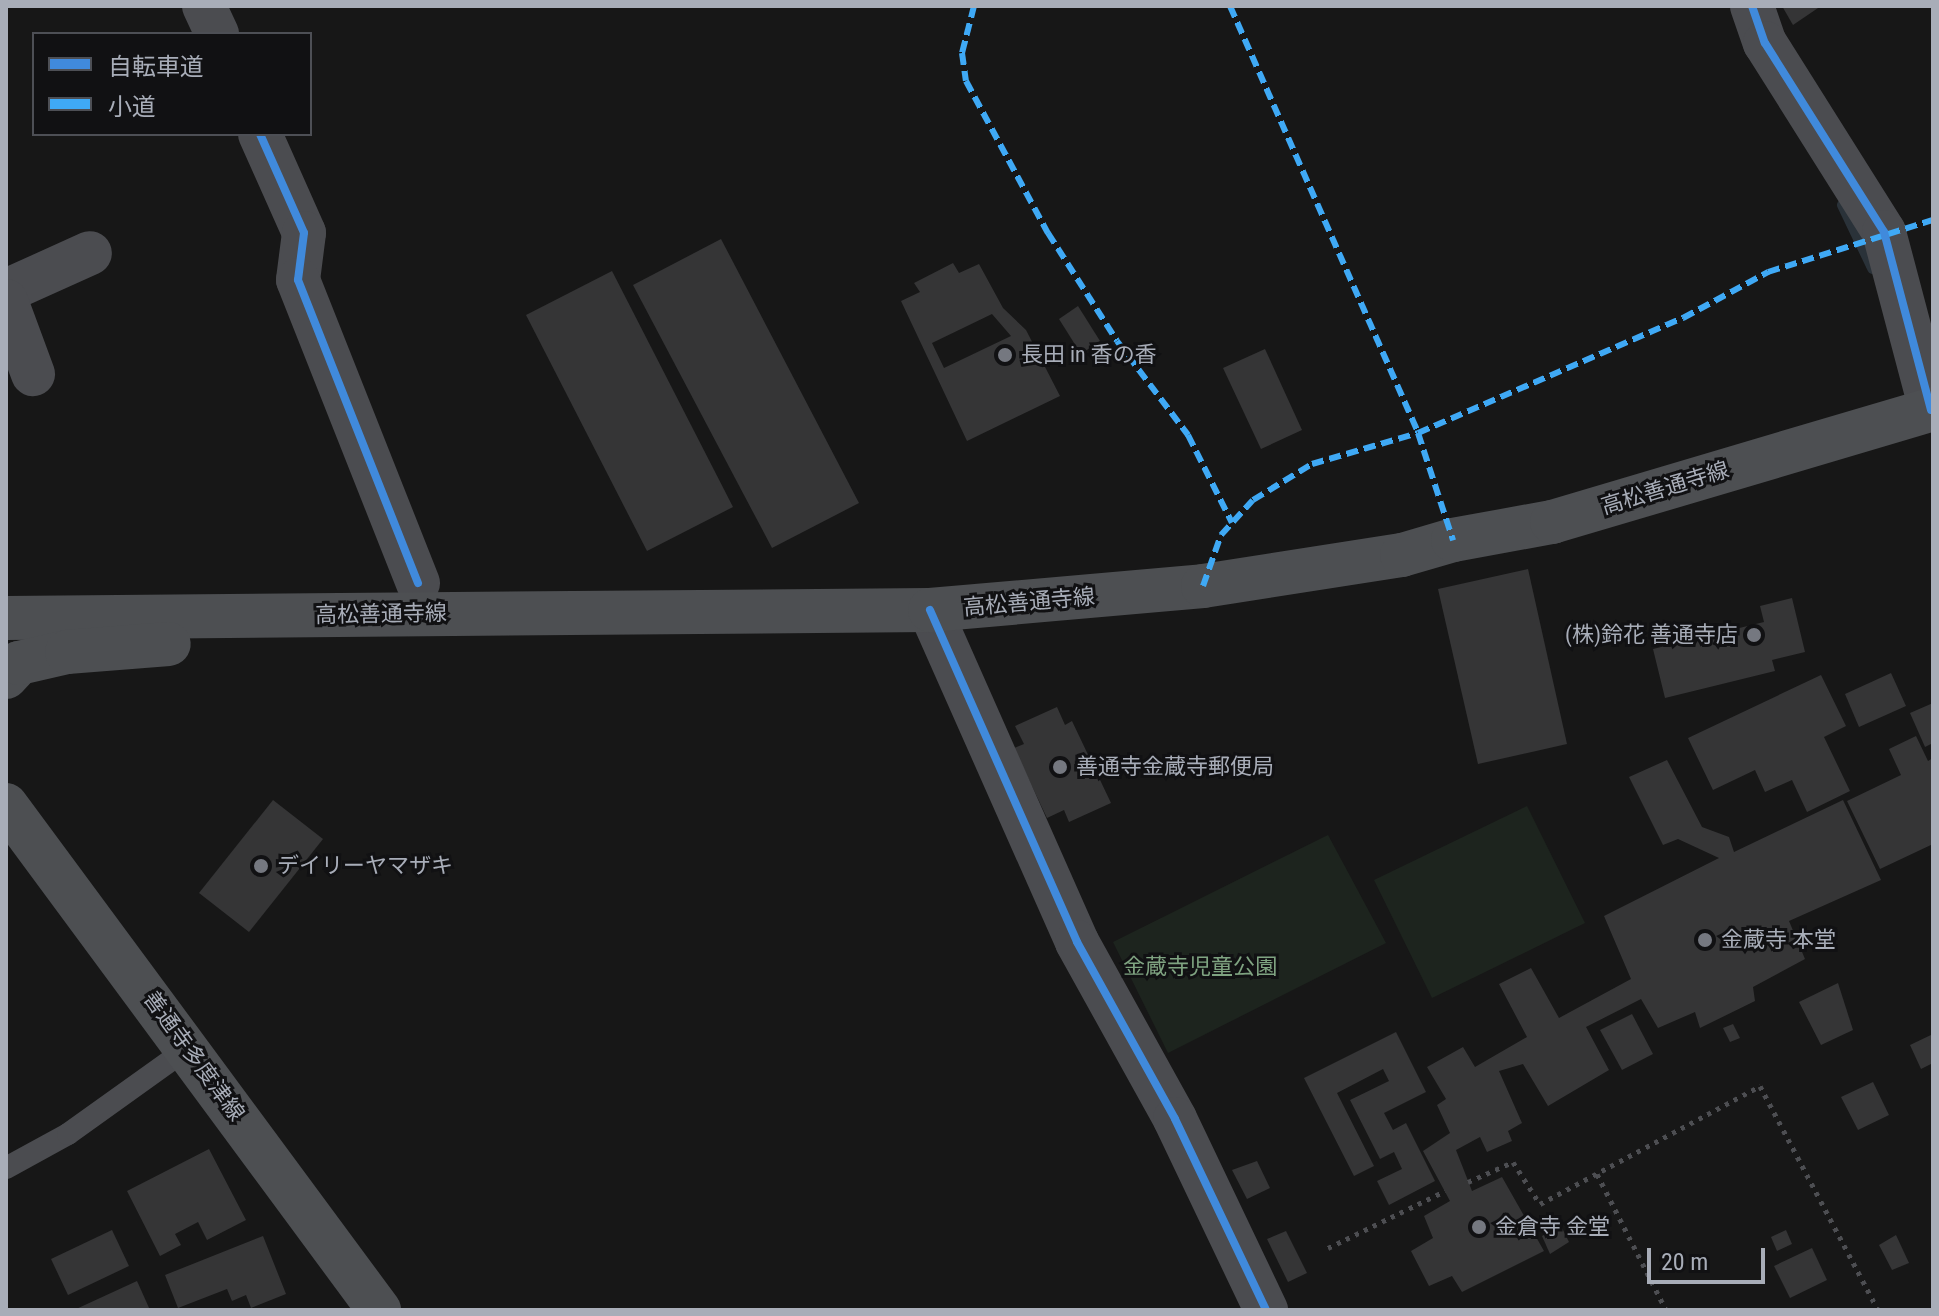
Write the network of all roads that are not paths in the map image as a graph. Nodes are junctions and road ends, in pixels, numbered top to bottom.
1 (204, 6) edge
2 (1752, 6) edge
3 (216, 32) edge
4 (261, 136) edge
5 (90, 253) dead end
6 (6, 291) edge
7 (6, 301) edge
8 (33, 374) dead end
9 (1932, 409) edge
10 (418, 583) dead end
11 (930, 610) junction
12 (311, 615) junction
13 (6, 618) edge
14 (6, 677) edge
15 (6, 805) edge
16 (188, 1048) junction
17 (6, 1168) edge
18 (379, 1310) edge
19 (1266, 1310) edge

1 - 3 street
2 - 9 street
4 - 10 street
5 - 6 street
7 - 8 street
9 - 11 main road, 高松善通寺線
11 - 12 main road, 高松善通寺線
11 - 19 street
12 - 13 main road, 高松善通寺線
12 - 14 main road
15 - 16 main road, 善通寺多度津線
16 - 17 lane
16 - 18 main road, 善通寺多度津線

